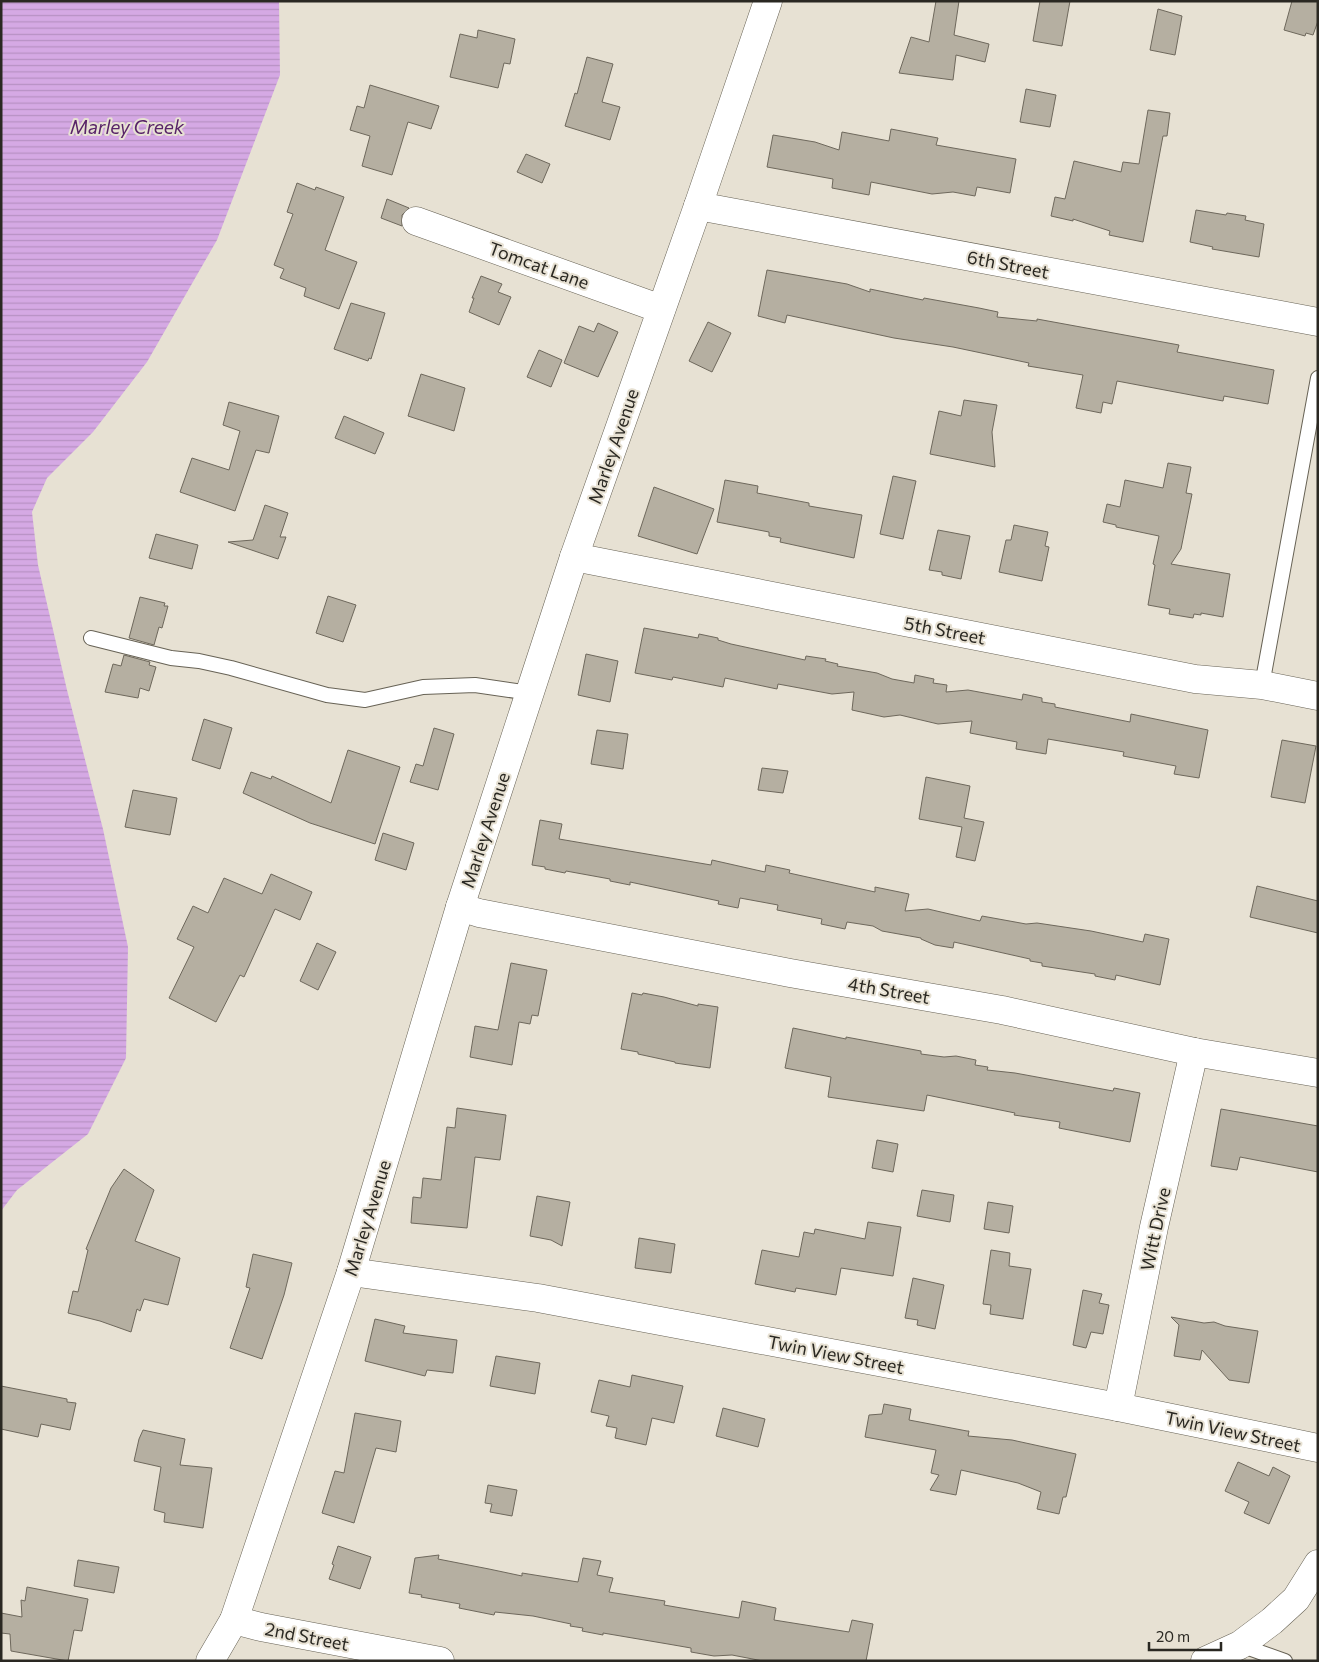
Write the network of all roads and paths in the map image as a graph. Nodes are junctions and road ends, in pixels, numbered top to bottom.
1 (768, 1) edge
2 (698, 206) junction
3 (416, 221) dead end
4 (661, 309) junction
5 (1318, 322) edge
6 (1318, 378) edge
7 (574, 556) junction
8 (91, 638) dead end
9 (1262, 685) junction
10 (530, 693) junction
11 (1318, 696) edge
12 (460, 907) junction
13 (1194, 1052) junction
14 (1318, 1073) edge
15 (351, 1272) junction
16 (1118, 1407) junction
17 (1318, 1448) edge
18 (1318, 1564) edge
19 (234, 1620) junction
20 (1240, 1645) junction
21 (210, 1661) edge
22 (440, 1661) edge
23 (1205, 1661) edge
24 (1285, 1661) edge

1 - 2 street, Marley Avenue
2 - 4 street, Marley Avenue
2 - 5 street, 6th Street
3 - 4 street, Tomcat Lane
4 - 7 street, Marley Avenue
6 - 9 lane
7 - 9 street, 5th Street
7 - 10 street, Marley Avenue
8 - 10 lane
9 - 11 street, 5th Street
10 - 12 street, Marley Avenue
12 - 13 street, 4th Street
12 - 15 street, Marley Avenue
13 - 14 street, 4th Street
13 - 16 street, Witt Drive
15 - 16 street, Twin View Street
15 - 19 street, Marley Avenue
16 - 17 street, Twin View Street
18 - 20 street
19 - 21 street, Marley Avenue
19 - 22 street, 2nd Street
20 - 23 street
20 - 24 lane

